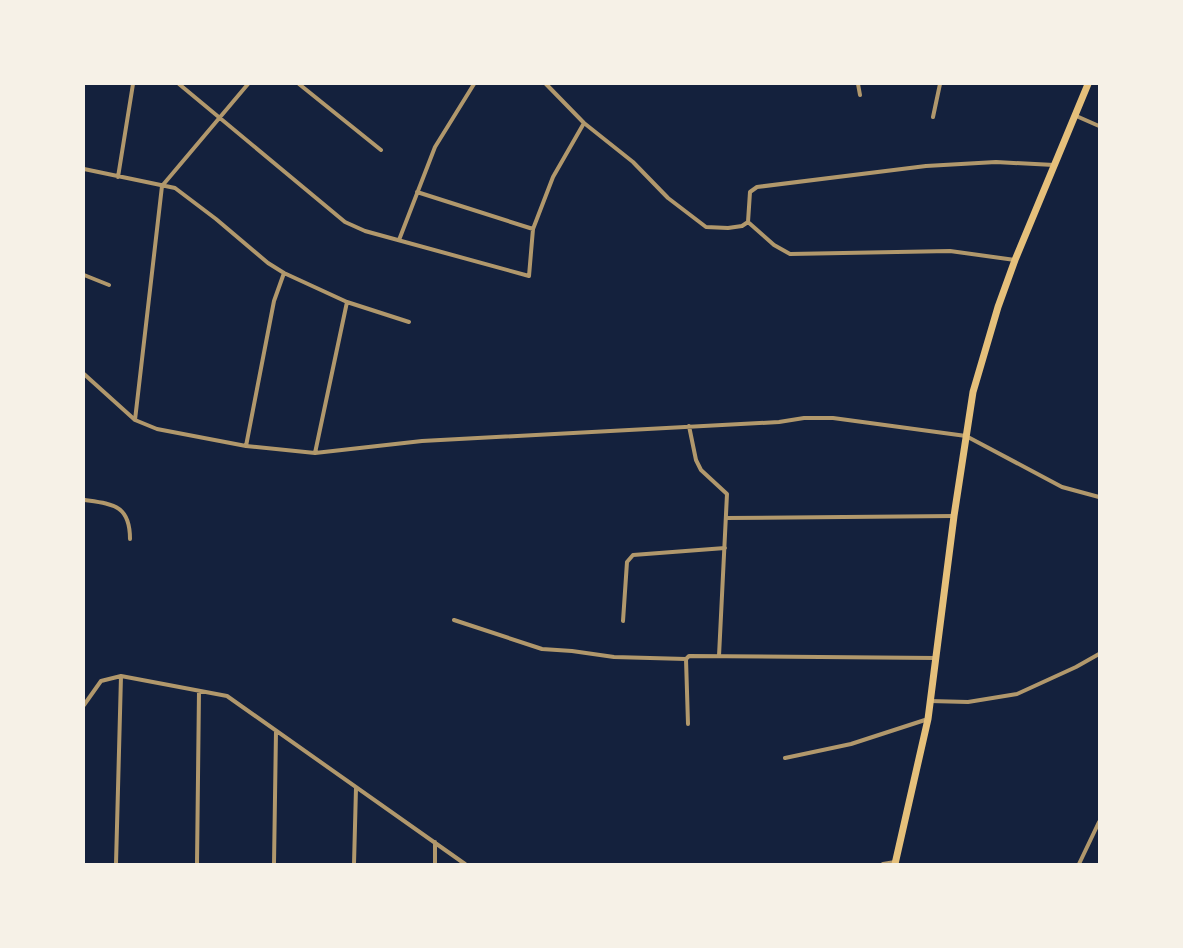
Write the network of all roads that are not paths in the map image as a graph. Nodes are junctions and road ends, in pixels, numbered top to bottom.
1 (133, 84) edge
2 (179, 84) edge
3 (248, 84) edge
4 (299, 84) edge
5 (474, 84) edge
6 (546, 84) edge
7 (858, 84) edge
8 (940, 84) edge
9 (1088, 84) edge
10 (860, 95) dead end
11 (1074, 115) junction
12 (220, 117) junction
13 (933, 117) dead end
14 (584, 123) junction
15 (1099, 126) edge
16 (381, 150) dead end
17 (1054, 165) junction
18 (84, 169) edge
19 (118, 177) junction
20 (162, 186) junction
21 (417, 192) junction
22 (748, 222) junction
23 (533, 229) junction
24 (399, 240) junction
25 (1015, 260) junction
26 (284, 273) junction
27 (84, 275) edge
28 (109, 285) dead end
29 (347, 302) junction
30 (409, 322) dead end
31 (84, 374) edge
32 (135, 420) junction
33 (689, 426) junction
34 (966, 436) junction
35 (246, 446) junction
36 (315, 453) junction
37 (1099, 497) edge
38 (84, 501) edge
39 (954, 516) junction
40 (726, 518) junction
41 (130, 539) dead end
42 (724, 548) junction
43 (454, 620) dead end
44 (623, 621) dead end
45 (1099, 654) edge
46 (719, 656) junction
47 (936, 658) junction
48 (686, 659) junction
49 (121, 676) junction
50 (200, 691) junction
51 (930, 701) junction
52 (84, 705) edge
53 (928, 719) junction
54 (688, 724) dead end
55 (276, 731) junction
56 (786, 758) dead end
57 (356, 788) junction
58 (1099, 822) edge
59 (435, 842) junction
60 (896, 863) edge
61 (116, 864) edge
62 (197, 864) edge
63 (274, 864) edge
64 (354, 864) edge
65 (435, 864) edge
66 (465, 864) edge
67 (883, 864) edge
68 (1079, 864) edge

1 - 19 street
2 - 12 street
3 - 12 street
4 - 16 street
5 - 21 street
6 - 14 street
7 - 10 street
8 - 13 street
9 - 11 main road
11 - 15 street
11 - 17 main road
12 - 20 street
12 - 24 street
14 - 22 street
14 - 23 street
17 - 22 street
17 - 25 main road
18 - 19 street
19 - 20 street
20 - 26 street
20 - 32 street
21 - 23 street
21 - 24 street
22 - 25 street
23 - 24 street
25 - 34 main road
26 - 29 street
26 - 35 street
27 - 28 street
29 - 30 street
29 - 36 street
31 - 32 street
32 - 35 street
33 - 34 street
33 - 36 street
33 - 40 street
34 - 37 street
34 - 39 main road
35 - 36 street
38 - 41 street
39 - 40 street
39 - 47 main road
40 - 42 street
42 - 44 street
42 - 46 street
43 - 48 street
45 - 51 street
46 - 47 street
46 - 48 street
47 - 51 main road
48 - 54 street
49 - 50 street
49 - 52 street
49 - 61 street
50 - 55 street
50 - 62 street
51 - 53 main road
53 - 56 street
53 - 60 main road
55 - 57 street
55 - 63 street
57 - 59 street
57 - 64 street
58 - 68 street
59 - 65 street
59 - 66 street
60 - 67 street

